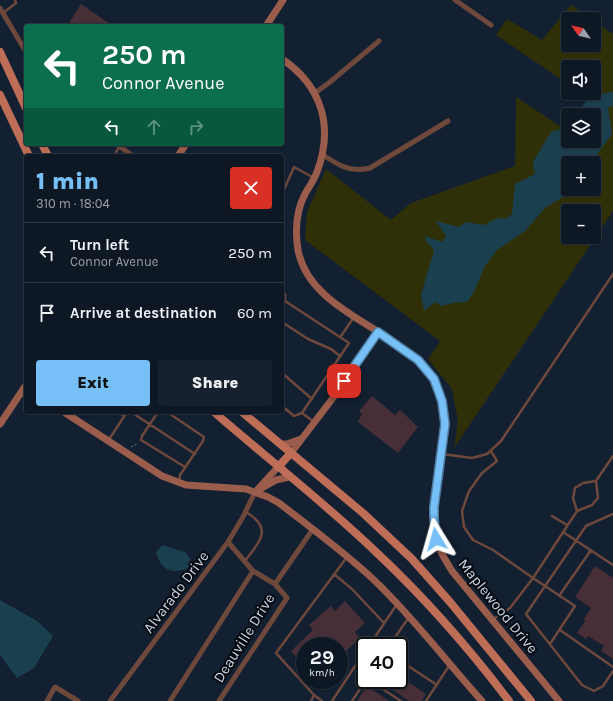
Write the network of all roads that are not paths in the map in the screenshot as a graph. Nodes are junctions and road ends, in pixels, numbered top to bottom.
1 (15, 0) edge
2 (283, 0) edge
3 (455, 0) edge
4 (2, 11) edge
5 (267, 24) edge
6 (491, 24) dead end
7 (379, 41) dead end
8 (24, 49) edge
9 (0, 52) edge
10 (284, 61) edge
11 (315, 93) junction
12 (0, 95) edge
13 (24, 104) edge
14 (448, 121) dead end
15 (24, 145) edge
16 (119, 146) edge
17 (130, 154) edge
18 (323, 154) junction
19 (314, 178) junction
20 (284, 190) edge
21 (613, 274) edge
22 (284, 293) edge
23 (285, 301) joint
24 (355, 316) junction
25 (284, 323) edge
26 (378, 332) junction
27 (341, 336) junction
28 (340, 356) junction
29 (284, 375) edge
30 (24, 389) edge
31 (312, 398) junction
32 (284, 408) edge
33 (302, 413) junction
34 (67, 414) edge
35 (121, 414) edge
36 (134, 414) edge
37 (157, 414) edge
38 (170, 414) edge
39 (216, 414) edge
40 (244, 414) edge
41 (124, 416) joint
42 (314, 422) junction
43 (0, 424) edge
44 (150, 424) junction
45 (303, 438) junction
46 (108, 441) junction
47 (280, 444) junction
48 (491, 451) junction
49 (291, 453) junction
50 (195, 454) junction
51 (442, 454) junction
52 (613, 456) edge
53 (278, 467) junction
54 (185, 468) junction
55 (289, 477) junction
56 (596, 481) junction
57 (179, 483) junction
58 (255, 492) junction
59 (246, 511) junction
60 (577, 511) junction
61 (613, 514) edge
62 (552, 516) dead end
63 (567, 526) junction
64 (313, 529) junction
65 (563, 532) junction
66 (576, 540) junction
67 (228, 542) junction
68 (591, 550) junction
69 (348, 556) junction
70 (245, 561) junction
71 (613, 565) edge
72 (253, 571) junction
73 (334, 574) junction
74 (533, 578) junction
75 (275, 584) junction
76 (545, 586) junction
77 (559, 596) junction
78 (397, 603) junction
79 (409, 616) junction
80 (492, 619) junction
81 (384, 623) junction
82 (560, 630) junction
83 (375, 637) edge
84 (395, 637) edge
85 (550, 644) junction
86 (356, 665) edge
87 (450, 665) junction
88 (408, 666) edge
89 (613, 667) edge
90 (613, 671) edge
91 (437, 685) junction
92 (361, 689) edge
93 (382, 689) edge
94 (314, 695) junction
95 (47, 701) edge
96 (78, 701) edge
97 (110, 701) edge
98 (170, 701) edge
99 (219, 701) edge
100 (310, 701) edge
101 (322, 701) edge
102 (332, 701) edge
103 (352, 701) edge
104 (401, 701) edge
105 (426, 701) edge
106 (482, 701) edge
107 (509, 701) edge
108 (531, 701) edge
109 (559, 701) edge

1 - 4 lane
2 - 5 street
3 - 6 street
4 - 8 street
7 - 11 street
9 - 13 main road
10 - 11 street, Maplewood Drive
11 - 18 street, Maplewood Drive
12 - 15 main road
14 - 18 street
16 - 17 street
18 - 19 street, Maplewood Drive
19 - 20 lane
19 - 24 street, Maplewood Drive
21 - 48 lane
22 - 23 lane
23 - 27 lane
24 - 26 street, Maplewood Drive
24 - 27 lane
25 - 28 lane
26 - 42 street
26 - 51 street, Maplewood Drive
27 - 28 lane
28 - 31 lane
29 - 31 lane
30 - 43 street
31 - 33 lane
32 - 33 lane
33 - 42 lane
34 - 46 street
35 - 41 lane
36 - 44 lane
37 - 44 lane
38 - 50 lane
39 - 53 main road
40 - 47 main road
41 - 46 lane
42 - 45 street
44 - 50 lane
44 - 54 lane
45 - 47 street
45 - 49 street
46 - 57 street
47 - 49 main road
48 - 51 lane
48 - 74 lane
49 - 53 main road
49 - 108 main road
50 - 54 lane
51 - 80 street, Maplewood Drive
52 - 56 lane
53 - 55 main road
53 - 58 street
54 - 57 lane
55 - 58 street
55 - 107 main road
56 - 60 lane
56 - 60 lane
57 - 58 street
58 - 59 street, Alvarado Drive
58 - 64 street
59 - 67 street, Alvarado Drive
59 - 70 lane
60 - 63 lane
61 - 66 lane
62 - 63 lane
63 - 65 lane
64 - 69 street
64 - 75 street, Deauville Drive
65 - 66 lane
65 - 74 lane
66 - 68 lane
66 - 76 lane
67 - 70 street
67 - 97 street, Alvarado Drive
68 - 71 lane
68 - 77 lane
69 - 73 lane
69 - 78 street
70 - 72 street
72 - 75 street
72 - 98 street
73 - 81 lane
73 - 94 lane
74 - 76 lane
74 - 80 lane
75 - 99 street, Deauville Drive
76 - 77 lane
76 - 85 lane
77 - 82 lane
78 - 79 street
78 - 81 lane
79 - 84 lane
79 - 87 street
80 - 109 street, Maplewood Drive
81 - 83 lane
82 - 85 lane
82 - 89 lane
85 - 90 lane
86 - 102 lane
87 - 91 lane
87 - 106 street
88 - 91 lane
91 - 105 lane
92 - 103 lane
93 - 104 lane
94 - 100 lane
94 - 101 lane
95 - 96 street

